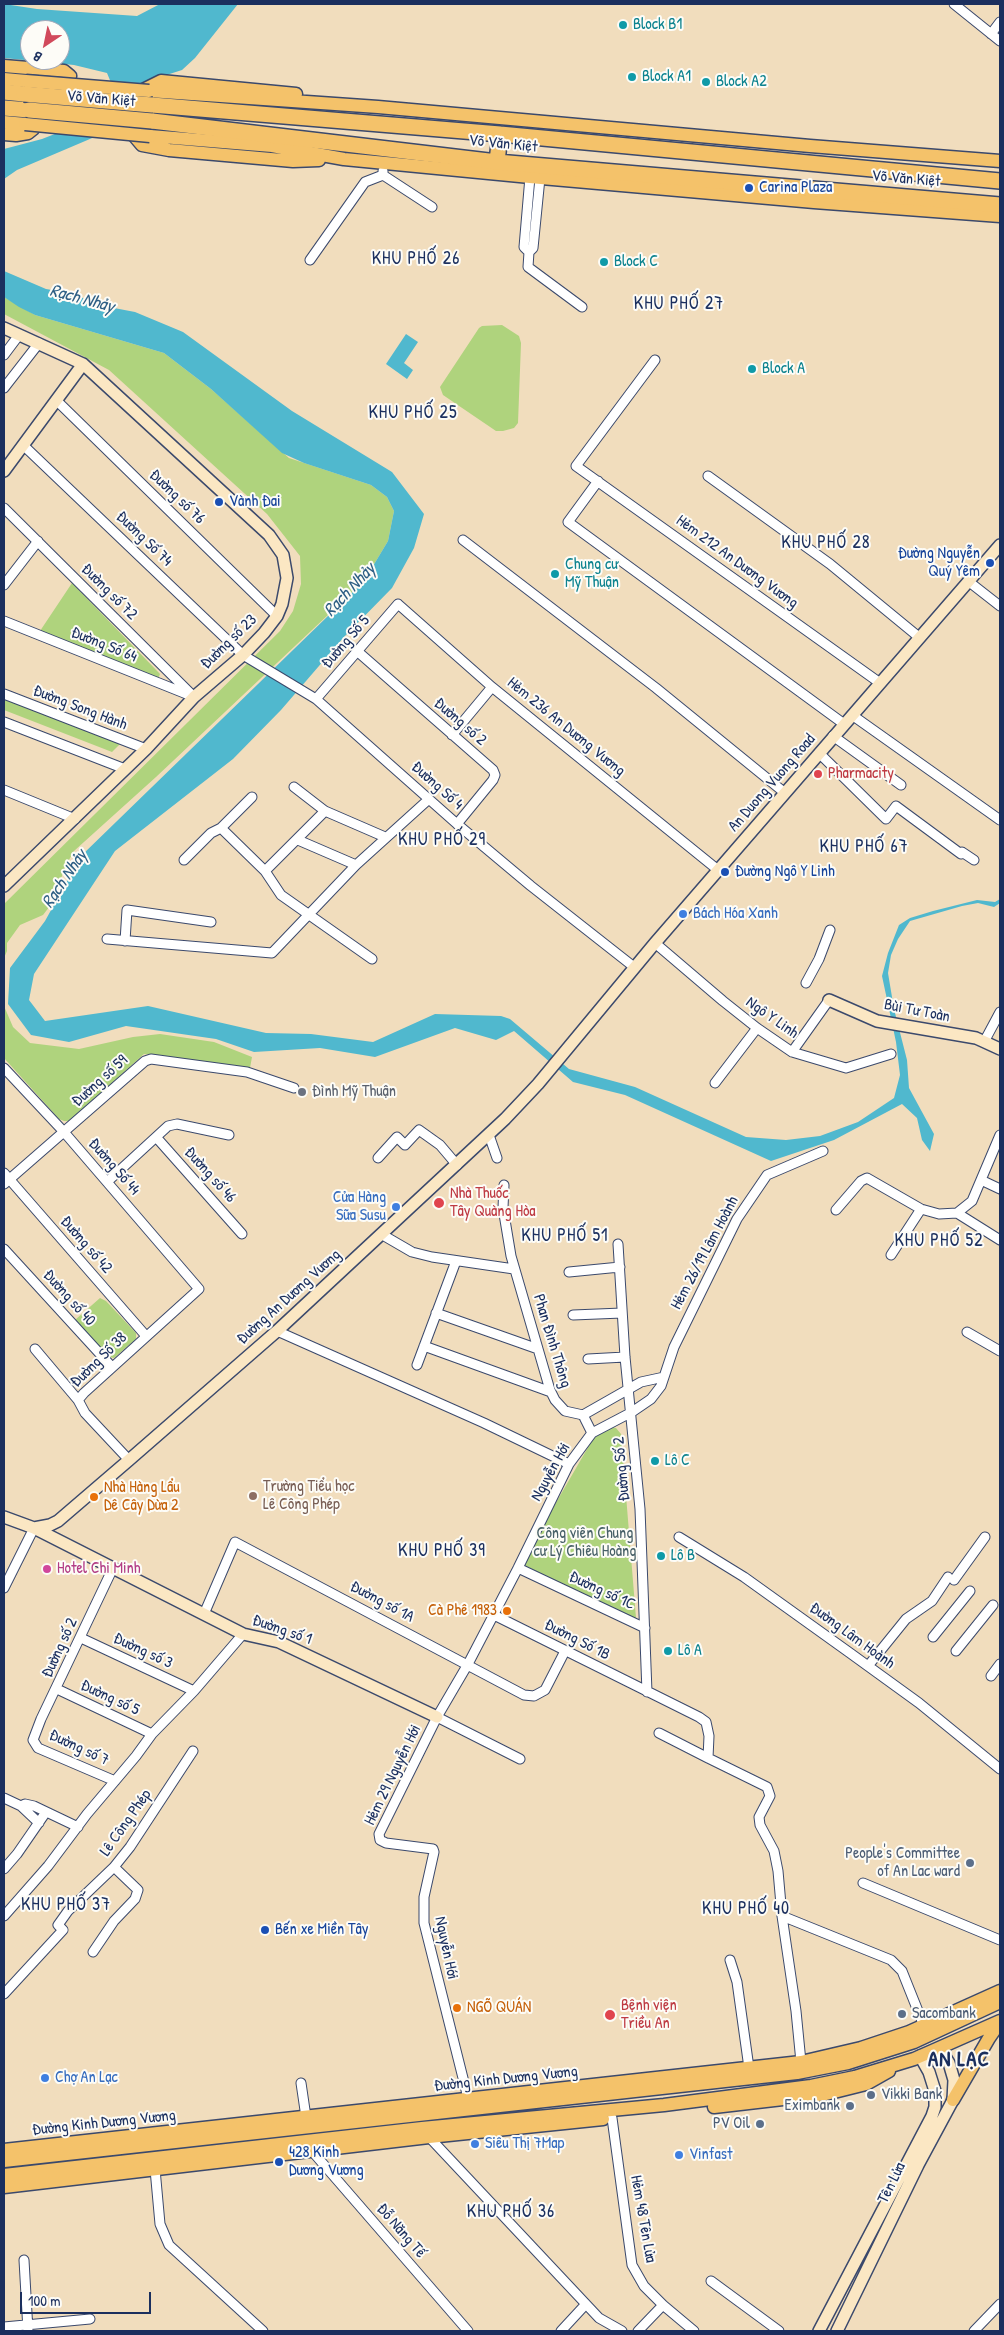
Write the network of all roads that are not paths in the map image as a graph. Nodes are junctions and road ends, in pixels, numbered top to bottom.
1 (954, 4) edge
2 (1000, 22) edge
3 (991, 34) junction
4 (1000, 42) edge
5 (4, 66) edge
6 (4, 79) edge
7 (25, 88) junction
8 (4, 92) edge
9 (378, 107) junction
10 (4, 108) edge
11 (151, 113) junction
12 (27, 117) junction
13 (4, 122) edge
14 (4, 134) edge
15 (500, 134) junction
16 (344, 159) junction
17 (1000, 161) edge
18 (497, 162) junction
19 (384, 169) junction
20 (535, 178) junction
21 (1000, 181) edge
22 (432, 207) dead end
23 (996, 210) edge
24 (310, 260) dead end
25 (582, 307) dead end
26 (4, 328) edge
27 (19, 335) junction
28 (39, 343) junction
29 (4, 355) edge
30 (655, 360) dead end
31 (83, 364) junction
32 (4, 388) edge
33 (56, 400) junction
34 (23, 445) junction
35 (4, 471) edge
36 (708, 476) dead end
37 (598, 481) junction
38 (4, 508) edge
39 (463, 540) dead end
40 (38, 542) junction
41 (1000, 545) edge
42 (968, 581) junction
43 (4, 585) edge
44 (398, 604) joint
45 (1000, 606) edge
46 (276, 616) junction
47 (4, 621) edge
48 (920, 638) junction
49 (357, 652) junction
50 (243, 656) junction
51 (880, 683) junction
52 (492, 687) junction
53 (4, 694) edge
54 (194, 696) junction
55 (313, 697) junction
56 (852, 715) junction
57 (4, 722) edge
58 (844, 724) junction
59 (452, 735) junction
60 (833, 736) junction
61 (146, 750) junction
62 (819, 753) junction
63 (125, 769) junction
64 (901, 785) dead end
65 (294, 787) dead end
66 (4, 790) edge
67 (785, 794) junction
68 (252, 797) dead end
69 (429, 799) junction
70 (324, 811) junction
71 (75, 819) junction
72 (1000, 820) edge
73 (457, 824) junction
74 (221, 828) junction
75 (385, 837) junction
76 (298, 840) junction
77 (184, 860) dead end
78 (974, 860) dead end
79 (356, 865) junction
80 (718, 870) junction
81 (265, 871) junction
82 (4, 886) edge
83 (308, 914) junction
84 (211, 922) dead end
85 (830, 930) dead end
86 (107, 939) dead end
87 (125, 941) junction
88 (655, 943) junction
89 (372, 959) dead end
90 (634, 967) junction
91 (806, 983) dead end
92 (829, 1000) joint
93 (1000, 1012) edge
94 (757, 1028) junction
95 (985, 1040) junction
96 (569, 1044) joint
97 (1000, 1049) edge
98 (792, 1052) junction
99 (891, 1054) dead end
100 (4, 1068) edge
101 (715, 1082) dead end
102 (294, 1088) dead end
103 (64, 1132) junction
104 (229, 1135) dead end
105 (490, 1135) junction
106 (1000, 1135) edge
107 (156, 1137) junction
108 (824, 1151) dead end
109 (378, 1158) dead end
110 (497, 1158) dead end
111 (457, 1165) junction
112 (6, 1179) edge
113 (981, 1180) junction
114 (107, 1182) junction
115 (504, 1185) dead end
116 (1000, 1189) edge
117 (920, 1209) junction
118 (836, 1210) dead end
119 (957, 1213) junction
120 (242, 1234) dead end
121 (380, 1234) junction
122 (1000, 1240) edge
123 (618, 1244) dead end
124 (4, 1249) edge
125 (891, 1255) dead end
126 (456, 1261) junction
127 (620, 1268) junction
128 (514, 1269) junction
129 (569, 1272) dead end
130 (199, 1289) joint
131 (436, 1313) junction
132 (622, 1313) junction
133 (573, 1316) dead end
134 (276, 1331) junction
135 (967, 1332) dead end
136 (146, 1336) junction
137 (424, 1346) junction
138 (35, 1349) dead end
139 (538, 1349) junction
140 (1000, 1351) edge
141 (625, 1357) junction
142 (588, 1359) dead end
143 (417, 1365) dead end
144 (112, 1367) junction
145 (664, 1377) junction
146 (629, 1389) junction
147 (551, 1392) junction
148 (78, 1400) junction
149 (632, 1412) junction
150 (583, 1415) junction
151 (592, 1432) junction
152 (129, 1460) junction
153 (569, 1464) junction
154 (4, 1517) edge
155 (34, 1528) junction
156 (679, 1537) dead end
157 (985, 1537) dead end
158 (114, 1568) junction
159 (518, 1568) junction
160 (4, 1588) edge
161 (970, 1591) dead end
162 (993, 1606) dead end
163 (204, 1614) junction
164 (494, 1615) junction
165 (645, 1628) junction
166 (243, 1634) junction
167 (932, 1637) dead end
168 (81, 1638) junction
169 (565, 1651) junction
170 (956, 1651) dead end
171 (468, 1664) junction
172 (1000, 1664) edge
173 (868, 1666) junction
174 (991, 1676) dead end
175 (56, 1689) junction
176 (194, 1691) junction
177 (647, 1692) junction
178 (437, 1717) junction
179 (659, 1733) dead end
180 (152, 1734) junction
181 (33, 1740) joint
182 (193, 1751) dead end
183 (708, 1758) junction
184 (520, 1759) dead end
185 (1000, 1770) edge
186 (114, 1781) junction
187 (4, 1798) edge
188 (21, 1806) junction
189 (46, 1812) junction
190 (39, 1823) junction
191 (78, 1827) junction
192 (386, 1843) joint
193 (114, 1867) junction
194 (4, 1869) edge
195 (864, 1884) dead end
196 (4, 1916) edge
197 (782, 1916) junction
198 (1000, 1940) edge
199 (93, 1952) dead end
200 (730, 1960) dead end
201 (1000, 1991) edge
202 (4, 1994) edge
203 (1000, 2002) edge
204 (1000, 2021) edge
205 (928, 2030) junction
206 (912, 2037) junction
207 (940, 2048) junction
208 (920, 2056) junction
209 (800, 2062) junction
210 (749, 2068) junction
211 (302, 2083) dead end
212 (662, 2083) junction
213 (468, 2098) junction
214 (953, 2100) junction
215 (664, 2109) junction
216 (399, 2112) junction
217 (611, 2114) junction
218 (306, 2122) junction
219 (426, 2133) junction
220 (162, 2138) junction
221 (310, 2146) junction
222 (4, 2150) edge
223 (19, 2154) junction
224 (4, 2161) edge
225 (156, 2163) junction
226 (4, 2175) edge
227 (4, 2187) edge
228 (24, 2260) dead end
229 (711, 2281) dead end
230 (586, 2304) junction
231 (1000, 2304) edge
232 (663, 2305) junction
233 (90, 2319) dead end
234 (4, 2327) edge
235 (27, 2328) edge
236 (263, 2331) edge
237 (468, 2331) edge
238 (561, 2331) edge
239 (622, 2331) edge
240 (638, 2331) edge
241 (694, 2331) edge
242 (779, 2331) edge
243 (820, 2331) edge
244 (837, 2331) edge
245 (974, 2331) edge

1 - 3 street
2 - 3 street
3 - 4 street
5 - 14 main road
6 - 7 main road, Võ Văn Kiệt
7 - 8 highway, Võ Văn Kiệt
7 - 11 highway, Võ Văn Kiệt, bridge
9 - 11 main road, Võ Văn Kiệt
9 - 16 main road
9 - 17 main road, Võ Văn Kiệt
10 - 12 highway, Võ Văn Kiệt
11 - 12 highway, Võ Văn Kiệt, bridge
11 - 15 highway, Võ Văn Kiệt
11 - 16 main road, Võ Văn Kiệt
11 - 18 highway, Võ Văn Kiệt
12 - 13 main road, Võ Văn Kiệt
15 - 18 highway
15 - 21 highway, Võ Văn Kiệt
16 - 19 main road, Võ Văn Kiệt
18 - 23 highway, Võ Văn Kiệt
19 - 20 main road, Võ Văn Kiệt
19 - 22 street
19 - 24 street
20 - 23 main road, Võ Văn Kiệt
20 - 25 street
26 - 27 main road, Đường số 23
27 - 28 main road, Đường số 23
27 - 29 street
28 - 31 main road, Đường số 23
28 - 32 street
30 - 37 street, Hẻm 212 An Dương Vương
31 - 33 main road
31 - 46 main road, Đường số 23
33 - 34 main road
33 - 46 street, Đường số 76
34 - 35 main road
34 - 50 street, Đường Số 74
36 - 48 street
37 - 51 street, Hẻm 212 An Dương Vương
37 - 58 street
38 - 40 street, Đường số 72
39 - 67 street
40 - 43 street
40 - 54 street, Đường số 72
41 - 42 main road, An Duong Vuong Road
42 - 45 street
42 - 48 main road, An Duong Vuong Road
44 - 49 street, Đường Số 5
44 - 52 street, Hẻm 236 An Dương Vương
46 - 50 main road, Đường số 23
47 - 54 street, Đường Số 64
48 - 51 main road, An Duong Vuong Road
49 - 55 street, Đường Số 5
49 - 59 street, Đường số 2
50 - 54 main road, Đường số 23
50 - 55 street, Đường Số 74
51 - 56 main road, An Duong Vuong Road
52 - 59 street
52 - 80 street, Hẻm 236 An Dương Vương
53 - 61 street, Đường Song Hành
54 - 61 main road, Đường số 23
55 - 69 street, Đường Số 4
56 - 58 main road, An Duong Vuong Road
56 - 72 street
57 - 63 street
58 - 60 main road, An Duong Vuong Road
59 - 73 street, Đường số 2
60 - 62 main road, An Duong Vuong Road
60 - 64 street
61 - 63 main road, Đường số 23
62 - 67 main road, An Duong Vuong Road
62 - 78 street
63 - 71 main road, Đường số 23
65 - 70 street
66 - 71 street
67 - 80 main road, An Duong Vuong Road
68 - 74 street
69 - 73 street, Đường Số 4
69 - 75 street
70 - 75 street
70 - 76 street
71 - 82 main road, Đường số 23
73 - 90 street, Đường Số 4
74 - 77 street
74 - 81 street
75 - 79 street
76 - 79 street
76 - 81 street
79 - 83 street
80 - 88 main road, An Duong Vuong Road
81 - 83 street
83 - 87 street
83 - 89 street
84 - 87 street
85 - 91 street
86 - 87 street
88 - 90 main road, An Duong Vuong Road
88 - 94 street, Ngô Y Linh
90 - 96 main road, An Duong Vuong Road
92 - 95 main road, Bùi Tư Toàn
92 - 98 street
93 - 95 street
94 - 98 street, Ngô Y Linh
94 - 101 street
95 - 97 main road, Bùi Tư Toàn
96 - 105 main road, Đường An Dương Vương
98 - 99 street, Ngô Y Linh
100 - 103 street, Đường Số 44
102 - 103 street, Đường số 59
103 - 112 street, Đường số 59
103 - 114 street, Đường Số 44
104 - 107 street
105 - 110 street
105 - 111 main road, Đường An Dương Vương
106 - 113 street
107 - 114 street
107 - 120 street, Đường số 46
108 - 145 street, Hẻm 26/19 Lâm Hoành
109 - 111 street
111 - 121 main road, Đường An Dương Vương
112 - 136 street, Đường số 42
113 - 116 street
113 - 119 street
114 - 130 street, Đường Số 44
115 - 128 street, Phan Đình Thông
117 - 118 street
117 - 119 street
117 - 125 street
119 - 122 street
121 - 126 street
121 - 134 main road, Đường An Dương Vương
123 - 127 street, Đường Số 2
124 - 144 street, Đường số 40
126 - 128 street
126 - 131 street
127 - 129 street
127 - 132 street, Đường Số 2
128 - 139 street, Phan Đình Thông
130 - 136 street, Đường Số 38
131 - 137 street
131 - 139 street
132 - 133 street
132 - 141 street, Đường Số 2
134 - 152 main road, Đường An Dương Vương
134 - 153 street
135 - 140 street
136 - 144 street, Đường Số 38
137 - 143 street
137 - 147 street
138 - 148 street
139 - 147 street, Phan Đình Thông
141 - 142 street
141 - 146 street, Đường Số 2
144 - 148 street, Đường Số 38
145 - 146 street
145 - 149 street, Nguyễn Hới
146 - 149 street, Đường Số 2
146 - 150 street
147 - 150 street, Phan Đình Thông
148 - 152 street, Đường Số 38
149 - 151 street, Nguyễn Hới
149 - 165 street, Đường Số 2
150 - 151 street
151 - 153 street, Nguyễn Hới
152 - 155 main road, Đường An Dương Vương
153 - 159 street, Nguyễn Hới
154 - 155 main road
155 - 158 main road, Đường số 1
155 - 160 street
156 - 173 street, Đường Lâm Hoành
157 - 173 street
158 - 163 main road, Đường số 1
158 - 168 street, Đường số 2
159 - 164 street, Nguyễn Hới
159 - 165 street, Đường số 1C
161 - 167 street
162 - 170 street
163 - 166 main road, Đường số 1
163 - 171 street, Đường số 1A
164 - 169 street, Đường Số 1B
164 - 171 street, Nguyễn Hới
165 - 177 street, Đường Số 2
166 - 176 street
166 - 178 main road, Đường số 1
168 - 175 street, Đường số 2
168 - 176 street, Đường số 3
169 - 171 street, Đường số 1A
169 - 177 street, Đường Số 1B
171 - 178 street, Nguyễn Hới
172 - 174 street
173 - 185 street, Đường Lâm Hoành
175 - 180 street, Đường số 5
175 - 181 street, Đường số 2
176 - 180 street
177 - 183 street, Đường Số 1B
178 - 184 street, Đường số 1
178 - 192 street, Hẻm 29 Nguyễn Hới
179 - 183 street
180 - 186 street
181 - 186 street, Đường số 7
182 - 193 street, Lê Công Phép
183 - 197 street
186 - 191 street
187 - 188 street
188 - 189 street
188 - 190 street
189 - 190 street
189 - 191 street
190 - 194 street
191 - 196 street
192 - 213 street, Nguyễn Hới
193 - 199 street
193 - 202 street, Lê Công Phép
195 - 198 street
197 - 205 street
197 - 209 street
200 - 210 street
201 - 205 main road, Đường Kinh Dương Vương
203 - 205 main road, Đường Kinh Dương Vương
204 - 207 main road
204 - 214 main road
205 - 206 main road, Đường Kinh Dương Vương
205 - 207 main road
206 - 208 main road
206 - 209 main road, Đường Kinh Dương Vương
206 - 212 main road, Đường Kinh Dương Vương
207 - 208 main road
207 - 214 main road, Tên Lửa
208 - 215 main road
208 - 243 main road, Tên Lửa
209 - 210 main road, Đường Kinh Dương Vương
210 - 212 main road, Đường Kinh Dương Vương
211 - 218 street
212 - 213 main road, Đường Kinh Dương Vương
212 - 215 main road
212 - 216 main road, Đường Kinh Dương Vương
213 - 216 main road, Đường Kinh Dương Vương
214 - 244 main road, Tên Lửa
215 - 217 main road
216 - 218 main road, Đường Kinh Dương Vương
217 - 219 main road
217 - 232 street, Hẻm 48 Tên Lửa
218 - 220 main road, Đường Kinh Dương Vương
218 - 221 main road
219 - 221 main road
219 - 230 street
220 - 223 main road, Đường Kinh Dương Vương
220 - 225 main road
221 - 225 main road
221 - 237 street, Đỗ Năng Tế
222 - 223 main road, Đường Kinh Dương Vương
223 - 224 main road
225 - 226 main road
225 - 227 main road
225 - 236 street
228 - 235 street
229 - 242 street
230 - 238 street
230 - 239 street
231 - 245 street
232 - 240 street
232 - 241 street, Hẻm 48 Tên Lửa
233 - 235 street
234 - 235 street

